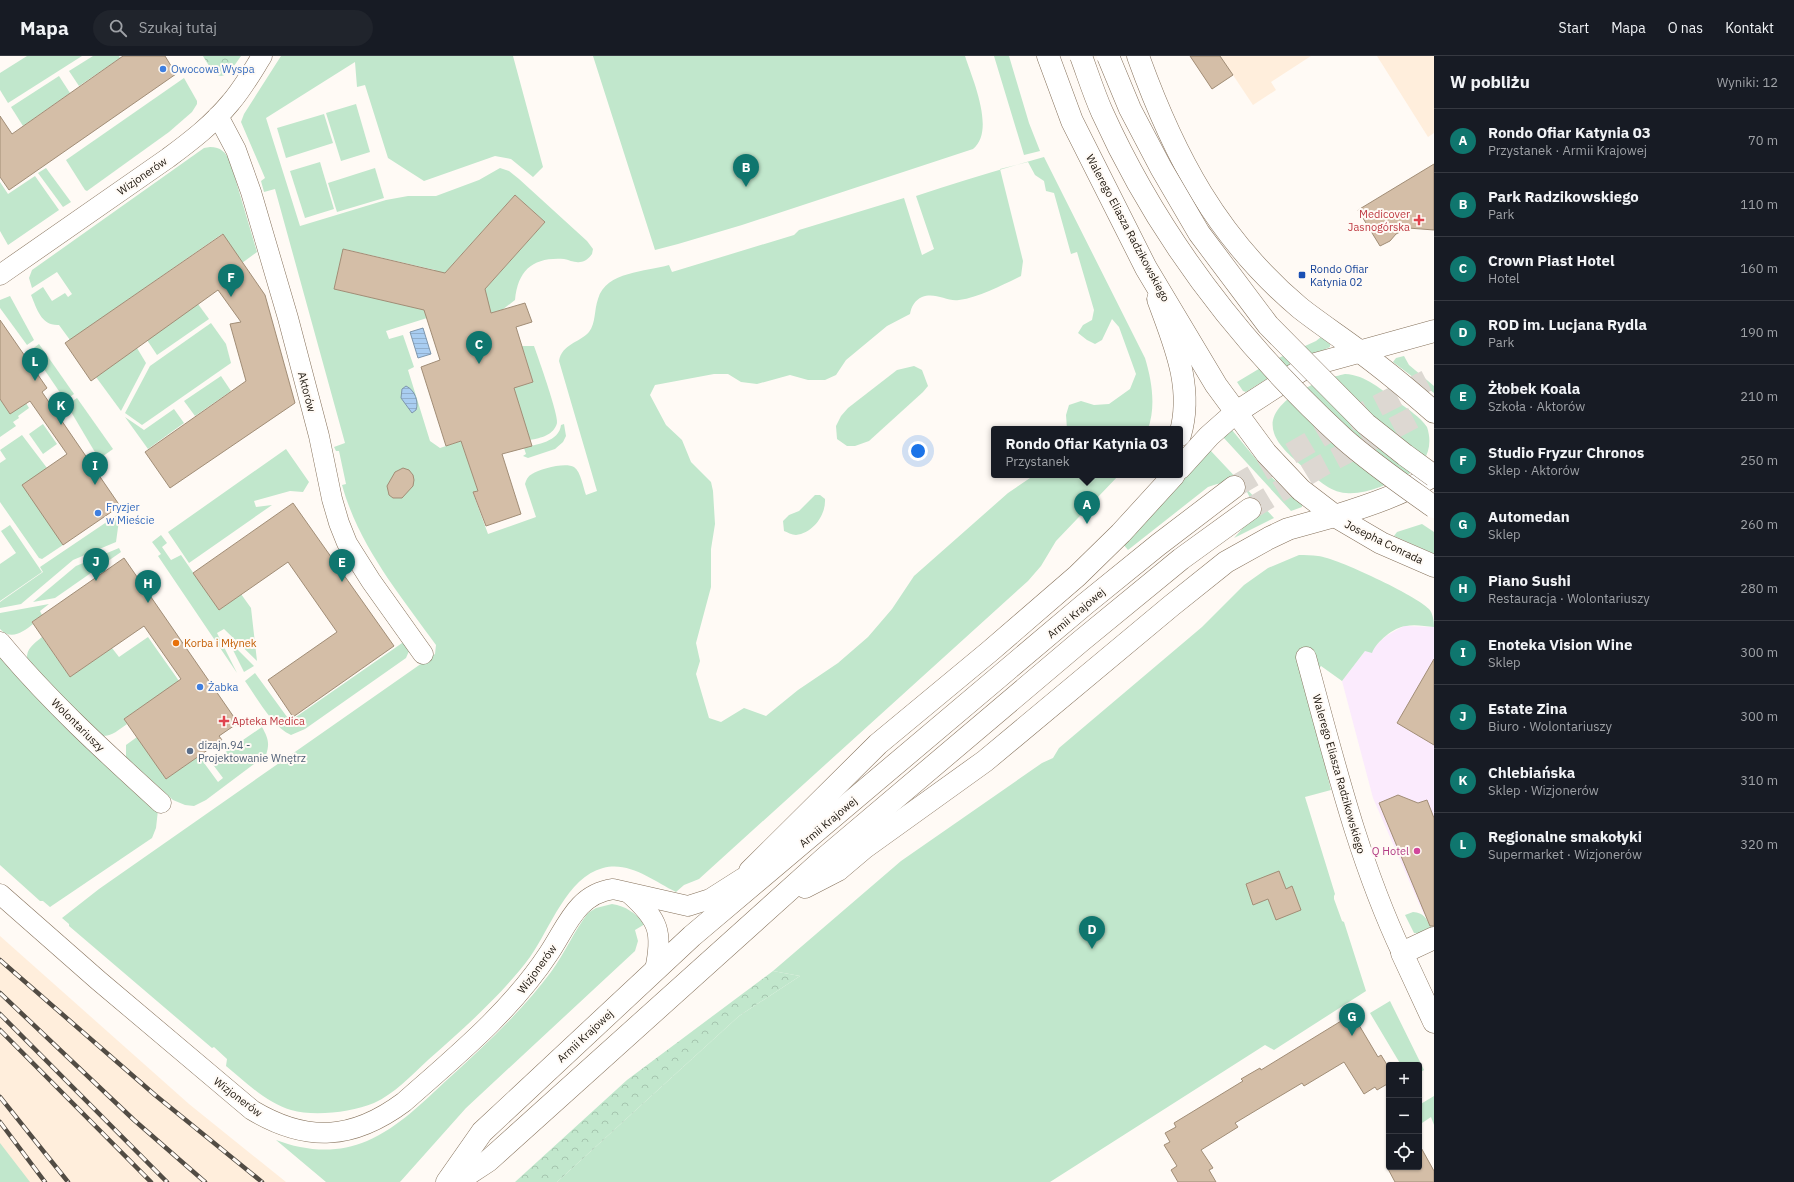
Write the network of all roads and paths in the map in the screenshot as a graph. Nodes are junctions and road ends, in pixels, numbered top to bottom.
1 (262, 56) edge
2 (1048, 56) edge
3 (1081, 56) edge
4 (1108, 56) edge
5 (1138, 56) edge
6 (218, 116) junction
7 (1146, 268) junction
8 (0, 275) edge
9 (1434, 331) edge
10 (1360, 352) junction
11 (1434, 412) edge
12 (1235, 413) junction
13 (1182, 426) edge
14 (1183, 465) edge
15 (1434, 475) edge
16 (1164, 478) edge
17 (1171, 478) edge
18 (1234, 487) tunnel mouth
19 (1156, 495) junction
20 (1434, 507) edge
21 (1250, 509) tunnel mouth
22 (1336, 516) junction
23 (1434, 566) edge
24 (0, 642) edge
25 (423, 654) dead end
26 (1306, 657) dead end
27 (161, 803) dead end
28 (743, 878) junction
29 (0, 894) edge
30 (630, 894) junction
31 (777, 902) junction
32 (692, 936) junction
33 (1434, 938) edge
34 (1402, 953) junction
35 (655, 970) junction
36 (1434, 1022) edge
37 (447, 1182) edge
38 (456, 1182) edge

1 - 6 street, Wizjonerów
2 - 7 main road, Walerego Eliasza Radzikowskiego
3 - 20 main road, bridge
4 - 15 main road, bridge
5 - 10 main road
6 - 8 street, Wizjonerów
6 - 25 street, Aktorów
7 - 12 main road, Walerego Eliasza Radzikowskiego
7 - 13 main road
9 - 10 main road
10 - 11 main road
10 - 12 main road
12 - 14 main road
12 - 22 main road, Walerego Eliasza Radzikowskiego
15 - 22 main road
16 - 19 main road
17 - 19 main road
18 - 32 main road, Armii Krajowej
19 - 28 main road
21 - 31 main road
22 - 23 main road, Josepha Conrada
22 - 31 main road
24 - 27 street, Wolontariuszy
26 - 34 street, Walerego Eliasza Radzikowskiego
28 - 30 street, Wizjonerów
28 - 32 main road
29 - 30 street, Wizjonerów
30 - 35 street
31 - 38 main road
32 - 35 main road, Armii Krajowej
33 - 34 main road
34 - 36 main road, Walerego Eliasza Radzikowskiego
35 - 37 main road, Armii Krajowej

